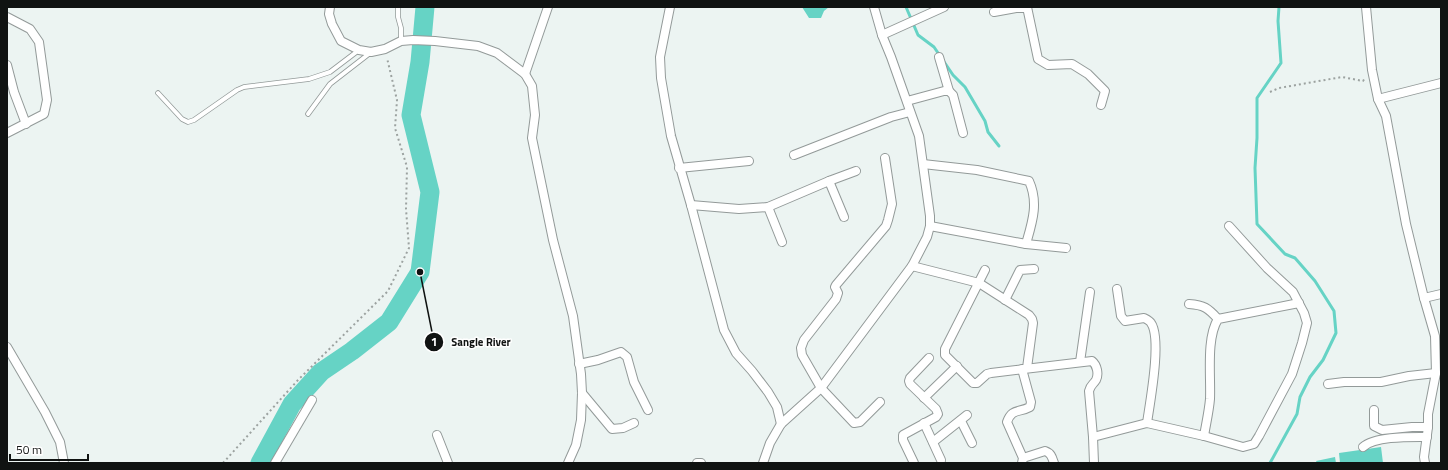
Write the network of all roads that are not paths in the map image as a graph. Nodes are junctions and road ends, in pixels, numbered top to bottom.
1 (330, 7) edge
2 (398, 7) edge
3 (548, 7) edge
4 (670, 7) edge
5 (874, 7) edge
6 (944, 7) edge
7 (1027, 7) edge
8 (1366, 7) edge
9 (994, 12) dead end
10 (7, 18) edge
11 (882, 35) junction
12 (401, 41) junction
13 (359, 50) junction
14 (372, 52) junction
15 (938, 57) dead end
16 (7, 65) edge
17 (525, 74) junction
18 (1441, 84) edge
19 (949, 91) junction
20 (158, 93) dead end
21 (1378, 99) junction
22 (907, 101) junction
23 (1101, 105) dead end
24 (910, 112) junction
25 (308, 114) dead end
26 (26, 124) junction
27 (963, 133) dead end
28 (7, 134) edge
29 (794, 155) dead end
30 (885, 158) dead end
31 (749, 161) dead end
32 (923, 164) junction
33 (679, 168) junction
34 (856, 171) dead end
35 (829, 181) junction
36 (691, 205) junction
37 (768, 207) junction
38 (844, 217) dead end
39 (930, 226) junction
40 (1229, 226) dead end
41 (782, 242) dead end
42 (1026, 244) junction
43 (1066, 248) dead end
44 (912, 266) junction
45 (1034, 269) dead end
46 (986, 270) dead end
47 (979, 283) junction
48 (1117, 289) dead end
49 (1090, 292) dead end
50 (1441, 294) edge
51 (1424, 298) junction
52 (1005, 300) junction
53 (1189, 304) dead end
54 (1299, 304) junction
55 (1218, 319) junction
56 (7, 347) edge
57 (929, 358) dead end
58 (1080, 362) junction
59 (579, 364) junction
60 (956, 366) junction
61 (1024, 369) junction
62 (1436, 373) junction
63 (1328, 384) dead end
64 (821, 388) junction
65 (582, 394) junction
66 (924, 398) junction
67 (312, 400) dead end
68 (880, 402) dead end
69 (648, 410) dead end
70 (1374, 410) dead end
71 (634, 423) dead end
72 (924, 423) junction
73 (1147, 423) junction
74 (781, 424) junction
75 (1428, 427) junction
76 (436, 435) dead end
77 (1204, 436) junction
78 (1093, 437) junction
79 (1427, 437) junction
80 (933, 442) junction
81 (972, 443) dead end
82 (1363, 447) dead end
83 (941, 460) dead end
84 (1022, 461) edge
85 (64, 463) edge
86 (276, 463) edge
87 (448, 463) edge
88 (568, 463) edge
89 (697, 463) edge
90 (701, 463) edge
91 (763, 463) edge
92 (914, 463) edge
93 (1054, 463) edge
94 (1094, 463) edge
95 (1425, 463) edge

1 - 13 street
2 - 12 lane
3 - 17 street
4 - 33 street
5 - 11 street
6 - 11 street
7 - 9 street
7 - 23 street
8 - 21 street
10 - 26 street
11 - 22 street
12 - 14 street
12 - 17 street
13 - 14 street
13 - 20 lane
14 - 25 lane
15 - 19 street
16 - 26 street
17 - 59 street
18 - 21 street
19 - 22 street
19 - 27 street
21 - 51 street
22 - 24 street
24 - 29 street
24 - 32 street
26 - 28 street
30 - 64 street
31 - 33 street
32 - 39 street
32 - 42 street
33 - 36 street
34 - 35 street
35 - 37 street
35 - 38 street
36 - 37 street
36 - 74 street
37 - 41 street
39 - 42 street
39 - 44 street
40 - 54 street
42 - 43 street
44 - 47 street
44 - 64 street
45 - 52 street
46 - 47 street
47 - 52 street
47 - 60 street
48 - 73 street
49 - 58 street
50 - 51 street
51 - 62 street
52 - 61 street
53 - 55 street
54 - 55 street
54 - 77 street
55 - 77 street
56 - 85 street
57 - 66 street
58 - 61 street
58 - 78 street
59 - 65 street
59 - 69 street
60 - 61 street
60 - 66 street
61 - 84 street
62 - 63 street
62 - 75 street
64 - 68 street
64 - 74 street
65 - 71 street
65 - 88 street
66 - 72 street
67 - 86 street
70 - 75 street
72 - 80 street
72 - 92 street
73 - 77 street
73 - 78 street
74 - 91 street
75 - 79 street
76 - 87 street
78 - 94 street
79 - 82 street
79 - 95 street
80 - 81 street
80 - 83 street
84 - 93 street
89 - 90 street

